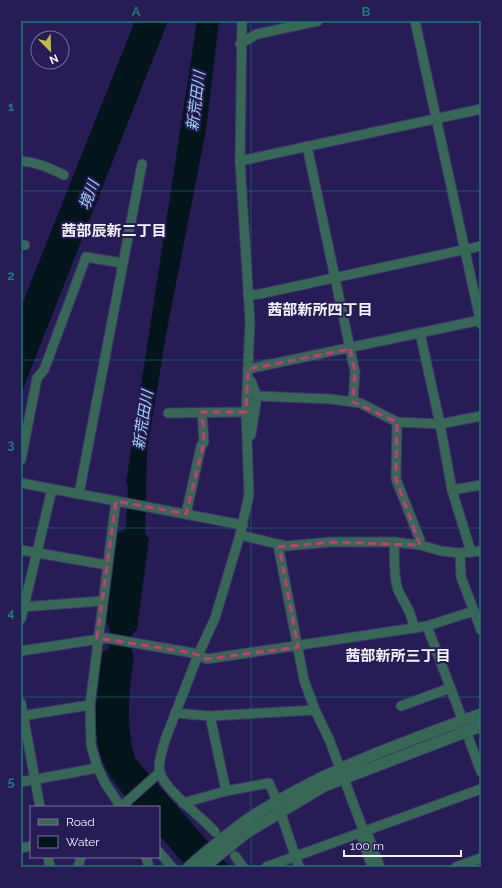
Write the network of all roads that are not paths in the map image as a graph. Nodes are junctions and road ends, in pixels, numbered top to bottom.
1 (242, 21) edge
2 (318, 21) edge
3 (414, 21) edge
4 (240, 44) junction
5 (481, 109) edge
6 (436, 117) junction
7 (307, 146) junction
8 (21, 161) edge
9 (240, 161) junction
10 (142, 164) dead end
11 (64, 175) dead end
12 (481, 246) edge
13 (465, 250) junction
14 (122, 263) junction
15 (335, 279) junction
16 (249, 295) junction
17 (481, 322) edge
18 (420, 333) junction
19 (350, 349) junction
20 (248, 369) junction
21 (248, 380) junction
22 (257, 396) junction
23 (353, 402) junction
24 (202, 412) junction
25 (246, 412) junction
26 (168, 413) dead end
27 (481, 416) edge
28 (397, 422) junction
29 (440, 424) junction
30 (247, 445) junction
31 (21, 460) edge
32 (21, 483) edge
33 (481, 485) edge
34 (52, 489) junction
35 (452, 490) junction
36 (79, 494) junction
37 (118, 502) junction
38 (186, 514) junction
39 (243, 525) junction
40 (240, 535) junction
41 (394, 542) junction
42 (278, 545) junction
43 (420, 545) junction
44 (21, 550) edge
45 (481, 551) edge
46 (471, 552) junction
47 (37, 553) junction
48 (460, 554) junction
49 (107, 565) junction
50 (102, 601) junction
51 (22, 607) edge
52 (474, 610) junction
53 (21, 619) edge
54 (427, 626) junction
55 (414, 628) junction
56 (481, 630) edge
57 (102, 638) junction
58 (298, 647) junction
59 (21, 651) edge
60 (198, 655) junction
61 (450, 688) junction
62 (21, 703) edge
63 (90, 705) junction
64 (401, 706) dead end
65 (314, 710) junction
66 (175, 713) junction
67 (481, 714) edge
68 (22, 716) edge
69 (210, 716) junction
70 (465, 726) junction
71 (481, 726) edge
72 (96, 766) junction
73 (481, 772) edge
74 (341, 773) junction
75 (157, 775) junction
76 (35, 779) junction
77 (21, 782) edge
78 (481, 789) edge
79 (226, 791) junction
80 (183, 803) junction
81 (40, 806) edge
82 (122, 806) edge
83 (278, 806) junction
84 (215, 832) dead end
85 (364, 832) junction
86 (219, 847) junction
87 (160, 853) edge
88 (235, 856) dead end
89 (296, 857) junction
90 (481, 858) edge
91 (172, 867) edge
92 (189, 867) edge
93 (204, 867) edge
94 (243, 867) edge
95 (266, 867) edge
96 (299, 867) edge
97 (372, 867) edge
98 (380, 867) edge
99 (456, 867) edge

1 - 4 street
2 - 4 street
3 - 6 street
4 - 9 street
5 - 6 street
6 - 7 street
6 - 13 street
7 - 9 street
7 - 15 street
8 - 11 street
9 - 16 street
10 - 14 street
12 - 13 street
13 - 15 street
13 - 17 street
14 - 31 street
14 - 36 street
15 - 16 street
15 - 19 street
16 - 20 street
17 - 18 street
18 - 19 street
18 - 29 street
19 - 20 street
19 - 23 street
20 - 21 street
21 - 22 street
21 - 25 street
22 - 23 street
22 - 30 street
23 - 28 street
24 - 25 street
24 - 26 street
24 - 38 street
25 - 30 street
27 - 29 street
28 - 29 street
28 - 43 street
29 - 35 street
30 - 39 street
32 - 34 street
33 - 35 street
34 - 36 street
34 - 47 street
35 - 46 street
36 - 37 street
37 - 38 street
37 - 49 street
38 - 39 street
39 - 40 street
40 - 42 street
40 - 60 street
41 - 42 street
41 - 43 street
41 - 55 street
42 - 58 street
43 - 48 street
44 - 47 street
45 - 46 street
46 - 48 street
47 - 49 street
47 - 51 street
48 - 52 street
49 - 50 street
50 - 51 street
50 - 57 street
51 - 53 street
52 - 54 street
52 - 56 street
54 - 55 street
54 - 61 street
55 - 58 street
57 - 59 street
57 - 60 street
57 - 63 street
58 - 60 street
58 - 65 street
60 - 66 street
61 - 64 street
61 - 70 street
62 - 68 street
63 - 68 street
63 - 72 street
65 - 69 street
65 - 74 street
66 - 69 street
66 - 75 street
67 - 70 street
68 - 76 street
69 - 79 street
70 - 71 street
70 - 73 street
70 - 74 street
72 - 76 street
72 - 82 street
74 - 83 street
74 - 85 street
75 - 80 street
75 - 82 street
76 - 77 street
76 - 81 street
78 - 85 street
79 - 80 street
79 - 83 street
80 - 84 street
83 - 86 street
83 - 89 street
85 - 89 street
85 - 97 street
85 - 98 street
86 - 92 street
86 - 93 street
87 - 91 street
88 - 94 street
89 - 95 street
89 - 96 street
90 - 99 street

